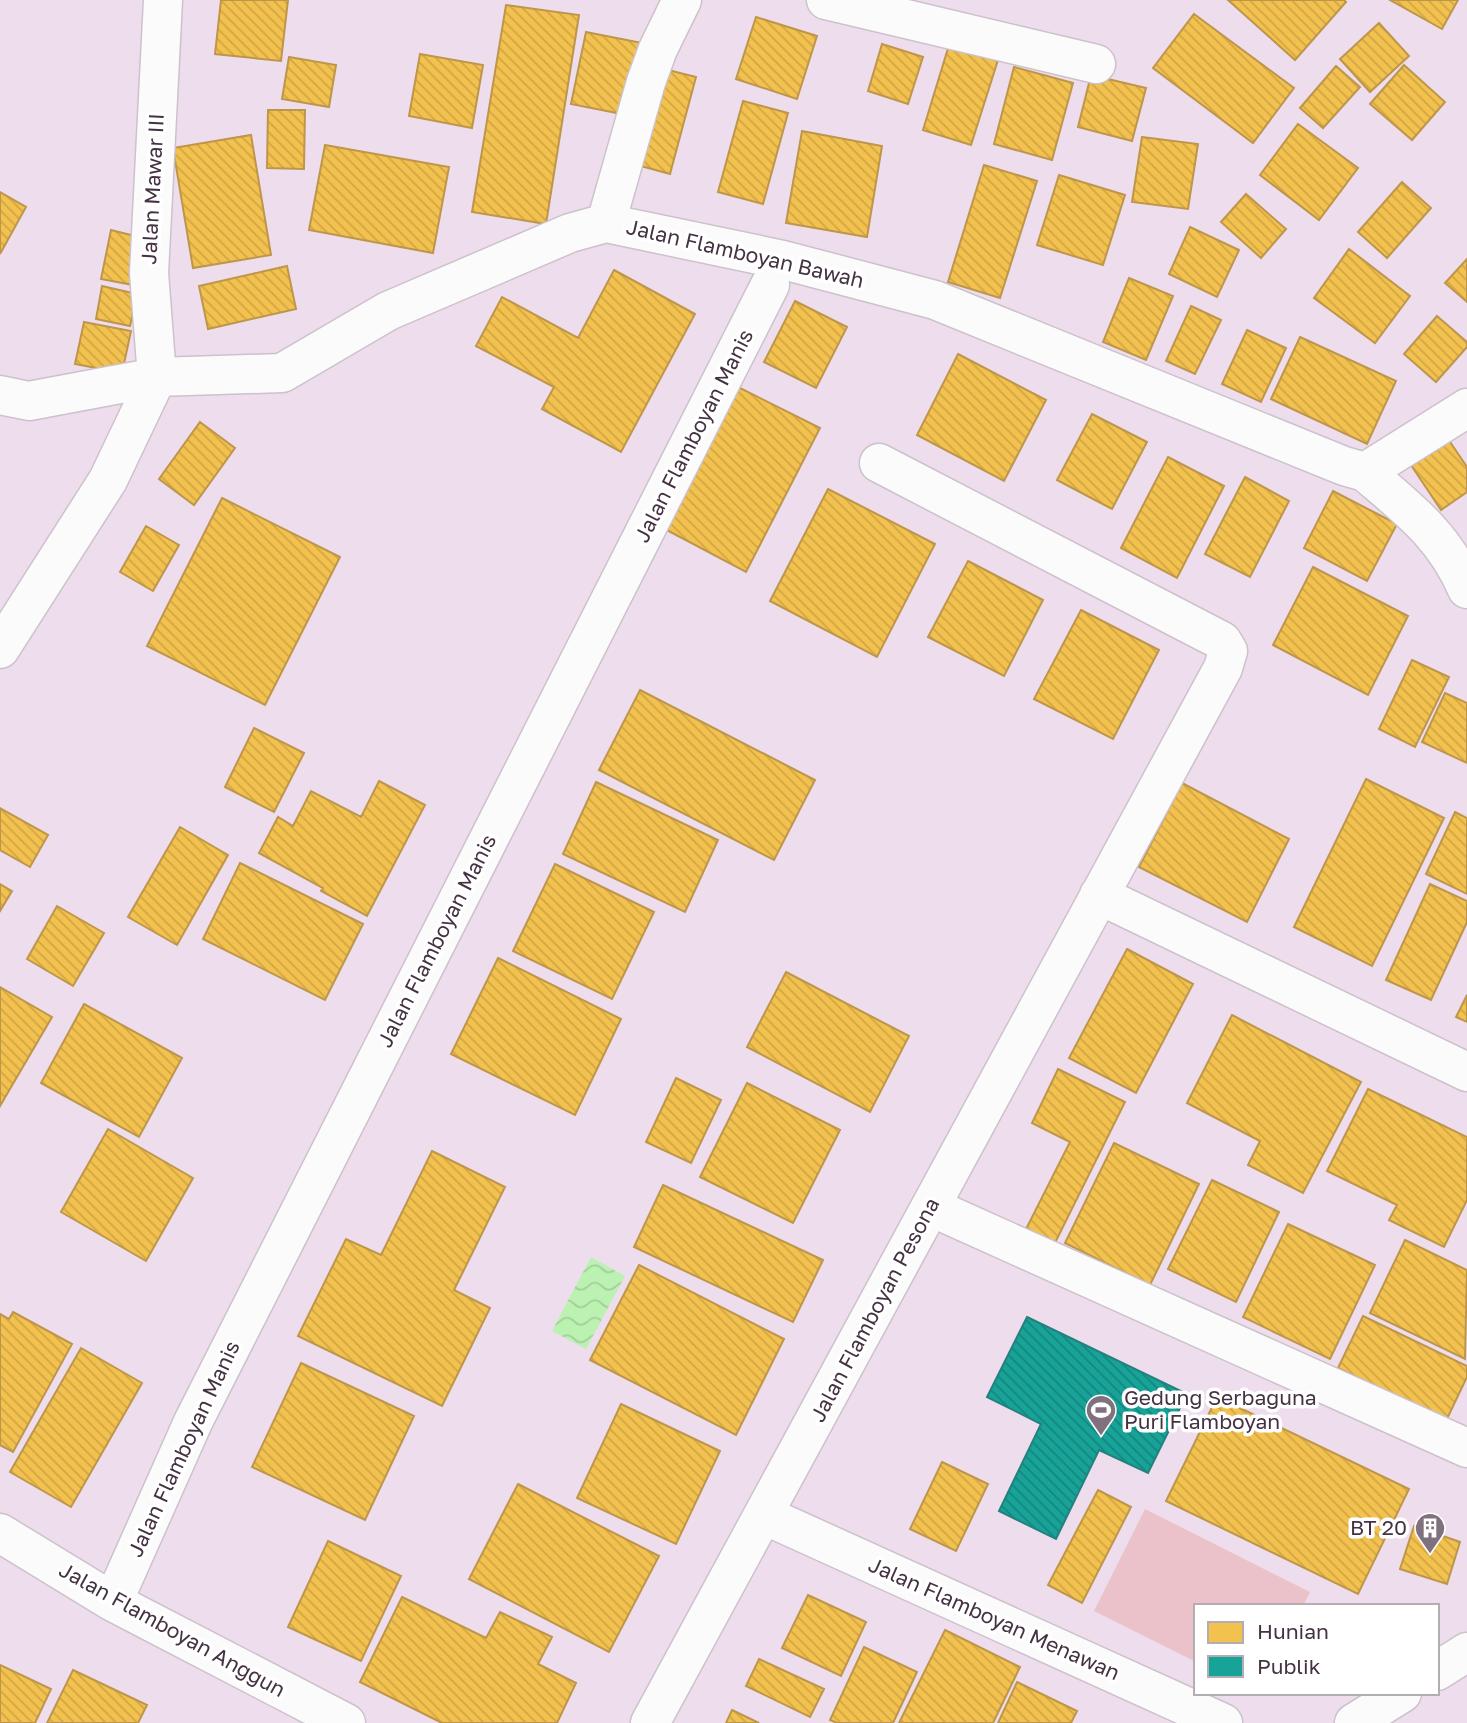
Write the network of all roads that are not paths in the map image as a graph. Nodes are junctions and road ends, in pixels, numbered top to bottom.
1 (163, 0) edge
2 (681, 0) edge
3 (826, 0) edge
4 (1096, 64) dead end
5 (606, 223) junction
6 (770, 285) dead end
7 (157, 377) junction
8 (0, 394) edge
9 (1467, 408) edge
10 (878, 463) dead end
11 (1365, 472) junction
12 (1467, 589) edge
13 (0, 649) edge
14 (1099, 895) junction
15 (1467, 1072) edge
16 (931, 1208) junction
17 (1467, 1448) edge
18 (764, 1515) junction
19 (0, 1532) edge
20 (113, 1602) junction
21 (1467, 1652) edge
22 (1439, 1670) edge
23 (1399, 1695) edge
24 (346, 1723) edge
25 (650, 1723) edge
26 (1223, 1723) edge
27 (1354, 1723) edge

1 - 7 street, Jalan Mawar III
2 - 5 street
3 - 4 street
5 - 7 street, Jalan Flamboyan Bawah
5 - 11 street, Jalan Flamboyan Bawah
6 - 20 street, Jalan Flamboyan Manis
7 - 8 street, Jalan Flamboyan Bawah
7 - 13 street
9 - 11 street
10 - 14 street, Jalan Flamboyan Pesona
11 - 12 street, Jalan Flamboyan Bawah
14 - 15 street
14 - 16 street, Jalan Flamboyan Pesona
16 - 17 street
16 - 18 street, Jalan Flamboyan Pesona
18 - 25 street, Jalan Flamboyan Pesona
18 - 26 street, Jalan Flamboyan Menawan
19 - 20 street, Jalan Flamboyan Anggun
20 - 24 street, Jalan Flamboyan Anggun
21 - 22 street
23 - 27 street

